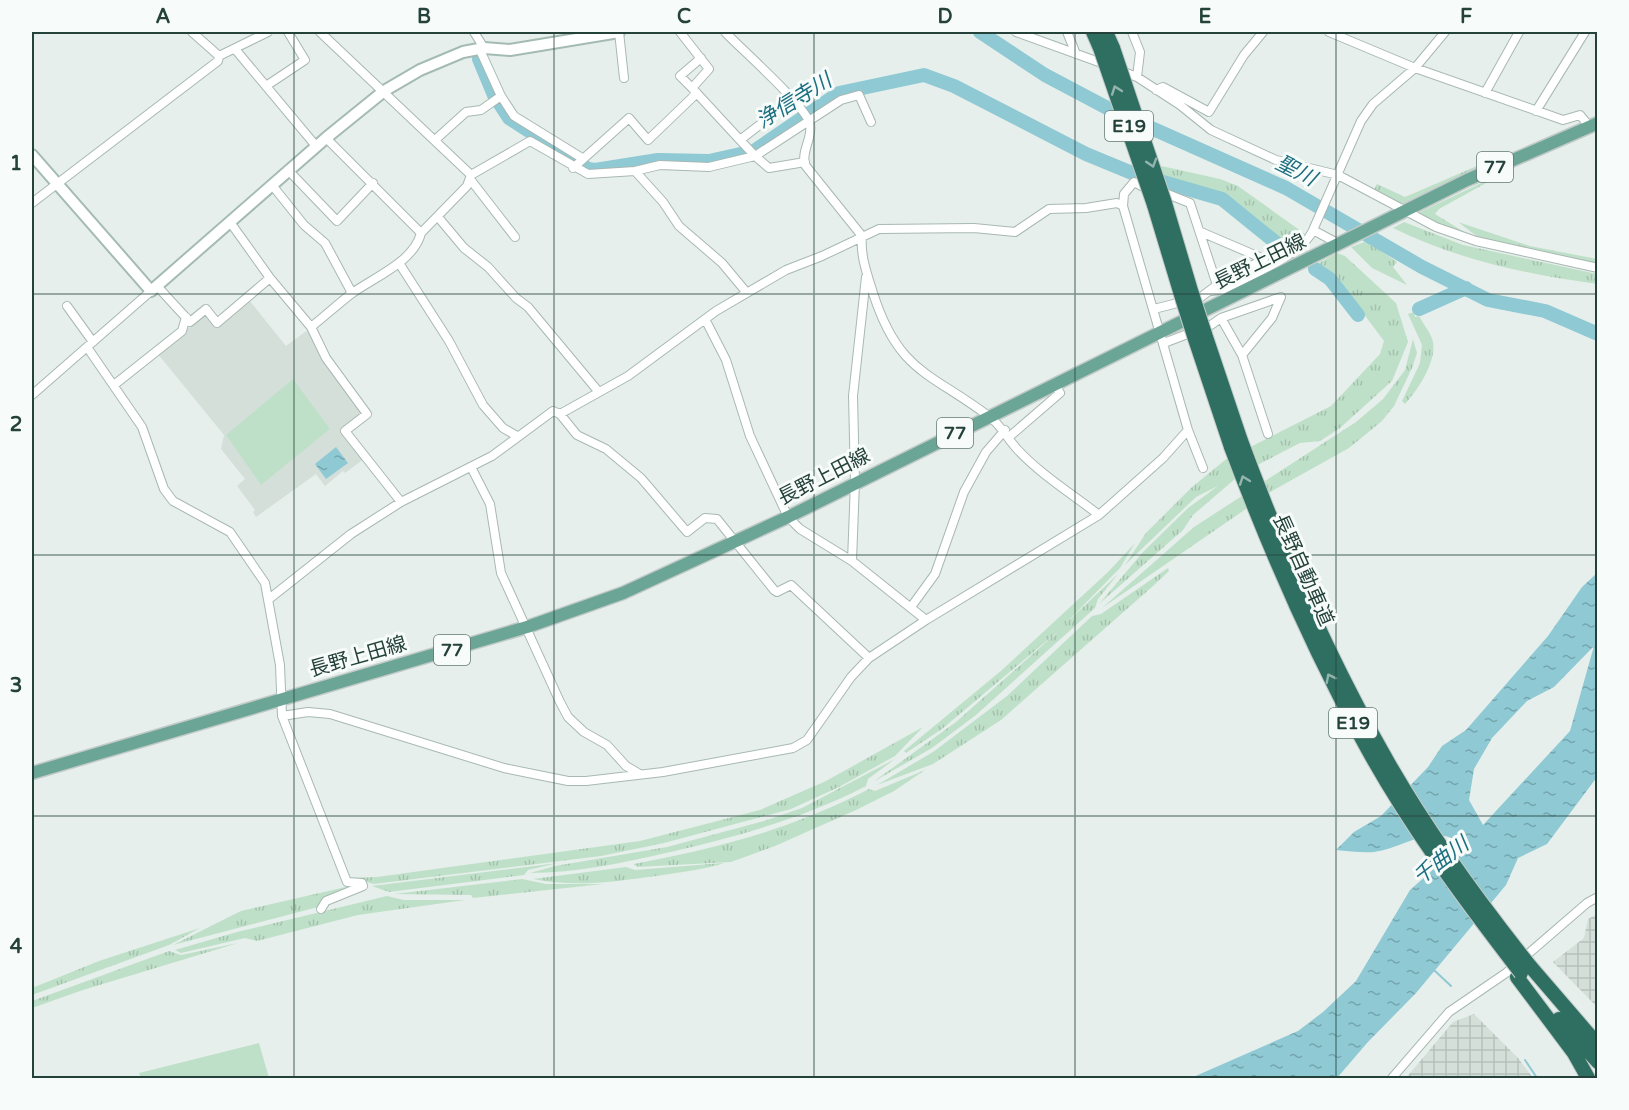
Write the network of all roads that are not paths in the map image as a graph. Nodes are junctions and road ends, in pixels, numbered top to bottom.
1 (192, 32) edge
2 (268, 32) edge
3 (288, 32) edge
4 (320, 32) edge
5 (476, 32) edge
6 (614, 32) edge
7 (681, 32) edge
8 (725, 32) edge
9 (1016, 32) edge
10 (1067, 32) edge
11 (1093, 32) edge
12 (1106, 32) edge
13 (1132, 32) edge
14 (1263, 32) edge
15 (1329, 32) edge
16 (1445, 32) edge
17 (1519, 32) edge
18 (1585, 32) edge
19 (1107, 48) junction
20 (235, 49) junction
21 (482, 49) junction
22 (1076, 54) junction
23 (219, 56) junction
24 (701, 58) junction
25 (1414, 68) junction
26 (1137, 77) junction
27 (624, 78) dead end
28 (266, 86) junction
29 (1156, 90) junction
30 (384, 91) junction
31 (694, 91) junction
32 (1485, 93) junction
33 (497, 98) junction
34 (792, 100) junction
35 (1536, 111) junction
36 (808, 119) junction
37 (871, 122) dead end
38 (1593, 125) edge
39 (535, 136) junction
40 (326, 138) junction
41 (435, 140) junction
42 (741, 140) junction
43 (316, 146) junction
44 (32, 155) edge
45 (755, 156) junction
46 (582, 158) junction
47 (805, 162) junction
48 (574, 166) junction
49 (288, 170) junction
50 (635, 171) junction
51 (471, 177) junction
52 (1336, 178) junction
53 (373, 183) junction
54 (56, 184) junction
55 (272, 185) junction
56 (32, 203) edge
57 (1123, 206) junction
58 (1407, 210) junction
59 (438, 216) junction
60 (230, 222) junction
61 (1314, 227) junction
62 (421, 232) junction
63 (1201, 232) junction
64 (862, 236) junction
65 (515, 237) dead end
66 (1343, 243) junction
67 (399, 263) junction
68 (1598, 268) edge
69 (867, 273) junction
70 (270, 278) junction
71 (1216, 285) junction
72 (154, 289) junction
73 (1209, 291) junction
74 (352, 293) junction
75 (747, 293) junction
76 (67, 306) dead end
77 (1154, 309) junction
78 (186, 317) junction
79 (1221, 318) junction
80 (705, 319) junction
81 (311, 327) junction
82 (1163, 337) junction
83 (90, 345) junction
84 (1242, 355) junction
85 (114, 384) junction
86 (1054, 384) junction
87 (598, 392) junction
88 (32, 395) edge
89 (560, 414) junction
90 (990, 417) junction
91 (1188, 430) junction
92 (1007, 434) junction
93 (1268, 434) dead end
94 (517, 436) junction
95 (1236, 444) junction
96 (471, 467) junction
97 (1203, 468) dead end
98 (855, 482) junction
99 (401, 502) junction
100 (1099, 514) junction
101 (788, 517) junction
102 (734, 541) junction
103 (852, 561) junction
104 (269, 599) junction
105 (911, 607) junction
106 (926, 620) junction
107 (527, 627) junction
108 (869, 658) junction
109 (281, 700) junction
110 (282, 716) junction
111 (32, 773) edge
112 (638, 773) junction
113 (1598, 897) edge
114 (321, 909) dead end
115 (1523, 972) junction
116 (1556, 998) junction
117 (1598, 1039) edge
118 (1598, 1046) edge
119 (1598, 1062) edge
120 (1392, 1078) edge
121 (1588, 1078) edge

1 - 23 street
2 - 20 street
3 - 28 street
4 - 30 street
5 - 21 street
6 - 21 street
6 - 27 street
7 - 24 street
8 - 34 street
9 - 22 street
10 - 22 street
11 - 19 highway, 長野自動車道 / E19
12 - 19 highway, 長野自動車道 / E19
13 - 26 street
14 - 29 street
15 - 25 street
16 - 25 street
17 - 32 street
18 - 35 street
19 - 95 highway, 長野自動車道 / E19, bridge
20 - 23 street
20 - 28 street
21 - 30 street
21 - 33 street
22 - 26 street
23 - 54 street
24 - 31 street
24 - 31 street
25 - 32 street
25 - 52 street
26 - 29 street
28 - 43 street
29 - 52 street
30 - 40 street
30 - 41 street
31 - 42 street
31 - 46 street
32 - 35 street
33 - 39 street
33 - 41 street
34 - 36 street
34 - 42 street
35 - 38 street
36 - 37 street
36 - 45 street
36 - 47 street
38 - 58 main road, 長野上田線 / 77
39 - 46 street
39 - 48 street
39 - 51 street
40 - 43 street
40 - 53 street
41 - 51 street
42 - 45 street
43 - 49 street
44 - 54 street
45 - 47 street
45 - 50 street
46 - 48 street
47 - 64 street
48 - 50 street
49 - 53 street
49 - 55 street
50 - 75 street
51 - 59 street
51 - 65 street
52 - 58 street
52 - 61 street
53 - 62 street
54 - 56 street
54 - 72 street
55 - 60 street
55 - 74 street
57 - 63 street
57 - 64 street
57 - 77 street
58 - 66 main road, 長野上田線 / 77
58 - 68 street
59 - 62 street
59 - 87 street
60 - 70 street
60 - 72 street
61 - 66 street
61 - 73 street
62 - 67 street
63 - 71 street
63 - 71 street
64 - 69 street
64 - 75 street
66 - 82 main road, 長野上田線 / 77
67 - 74 street
67 - 94 street
69 - 90 street
69 - 98 street
70 - 78 street
70 - 81 street
71 - 73 street
72 - 78 street
72 - 83 street
73 - 77 street
74 - 81 street
75 - 80 street
76 - 83 street
77 - 82 street
78 - 85 street
79 - 82 street
79 - 84 street
79 - 84 street
80 - 87 street
80 - 101 street
81 - 99 street
82 - 86 main road, 長野上田線 / 77
82 - 91 street
83 - 85 street
83 - 88 street
84 - 93 street
85 - 104 street
86 - 90 main road, 長野上田線 / 77
86 - 92 street
87 - 89 street
89 - 94 street
89 - 102 street
90 - 92 street
90 - 98 main road, 長野上田線 / 77
91 - 97 street
91 - 100 street
92 - 100 street
92 - 105 street
94 - 96 street
95 - 115 highway, 長野自動車道 / E19, bridge
115 -> 95 highway, 長野自動車道 / E19, bridge
96 - 99 street
96 - 107 street
98 - 101 main road, 長野上田線 / 77
98 - 103 street
99 - 104 street
100 - 106 street
101 - 102 main road, 長野上田線 / 77
101 - 103 street
102 - 107 main road, 長野上田線 / 77
102 - 108 street
103 - 105 street
104 - 109 street
105 - 106 street
106 - 108 street
107 - 109 main road, 長野上田線 / 77
107 - 112 street
108 - 112 street
109 - 110 street
109 - 111 main road, 長野上田線 / 77
110 - 112 street
110 - 114 street
113 - 120 street
115 - 116 highway, 長野自動車道 / E19
115 - 119 highway, 長野自動車道 / E19
115 - 121 highway
116 - 117 highway
116 - 118 highway, 長野自動車道 / E19

